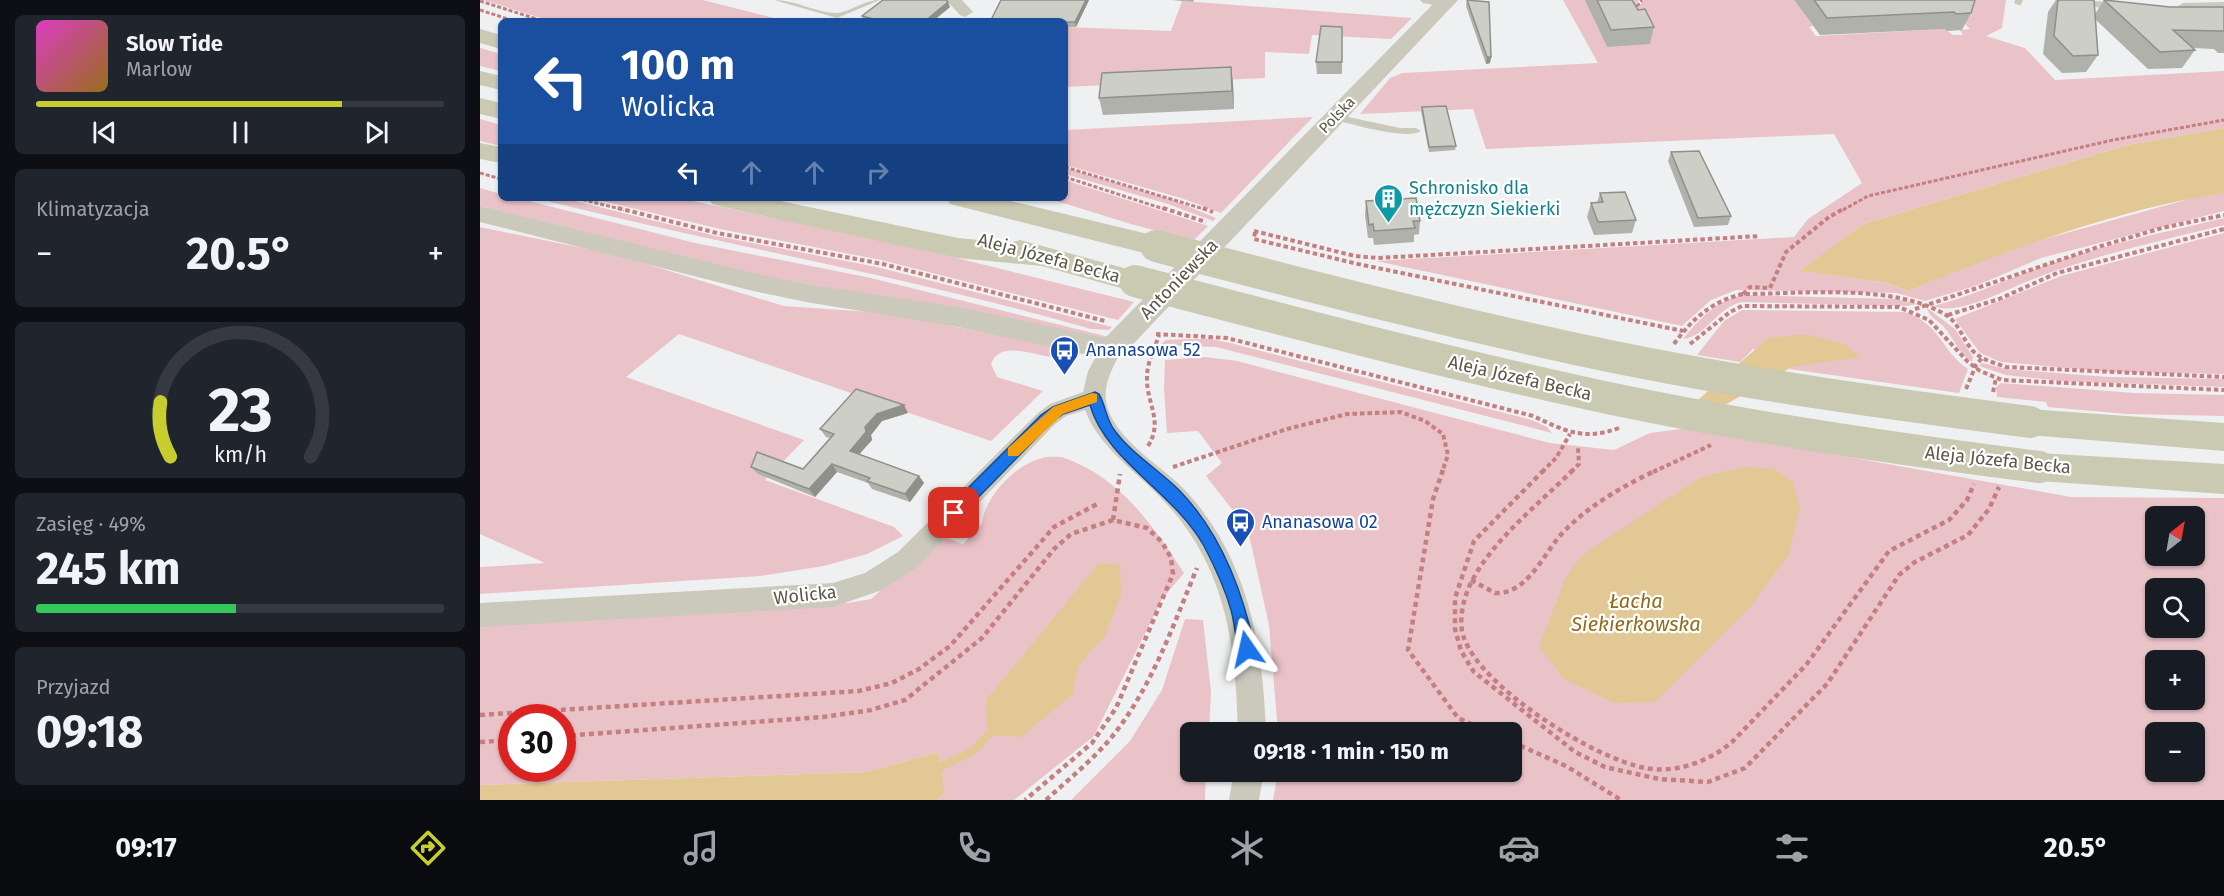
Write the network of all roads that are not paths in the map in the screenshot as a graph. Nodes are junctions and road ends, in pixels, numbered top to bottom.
1 (778, 0) edge
2 (876, 0) edge
3 (954, 0) edge
4 (2080, 0) edge
5 (1440, 1) edge
6 (2147, 7) edge
7 (2224, 7) edge
8 (2168, 8) edge
9 (965, 12) dead end
10 (480, 36) edge
11 (498, 41) edge
12 (480, 78) edge
13 (498, 82) edge
14 (480, 106) edge
15 (498, 110) edge
16 (1334, 117) junction
17 (1416, 131) dead end
18 (480, 151) edge
19 (498, 154) edge
20 (736, 201) edge
21 (841, 201) edge
22 (972, 201) edge
23 (480, 214) edge
24 (1224, 223) joint
25 (1041, 256) junction
26 (1111, 351) junction
27 (1095, 398) junction
28 (2224, 437) edge
29 (2224, 480) edge
30 (480, 615) edge
31 (1251, 722) edge
32 (1247, 782) edge
33 (1244, 800) edge

1 - 2 lane
3 - 9 street
4 - 6 street
5 - 16 street, Polska
7 - 8 street
10 - 11 main road
12 - 13 main road
14 - 15 main road
16 - 17 lane
16 - 24 street, Polska
18 - 19 main road
20 - 25 main road
21 - 25 main road, Aleja Józefa Becka
22 - 28 main road, Aleja Józefa Becka, bridge
23 - 26 street
24 - 26 street, Antoniewska
25 - 29 main road, Aleja Józefa Becka, bridge
26 - 27 street, Antoniewska
27 - 30 street, Wolicka
27 - 31 street, Antoniewska
32 - 33 street

